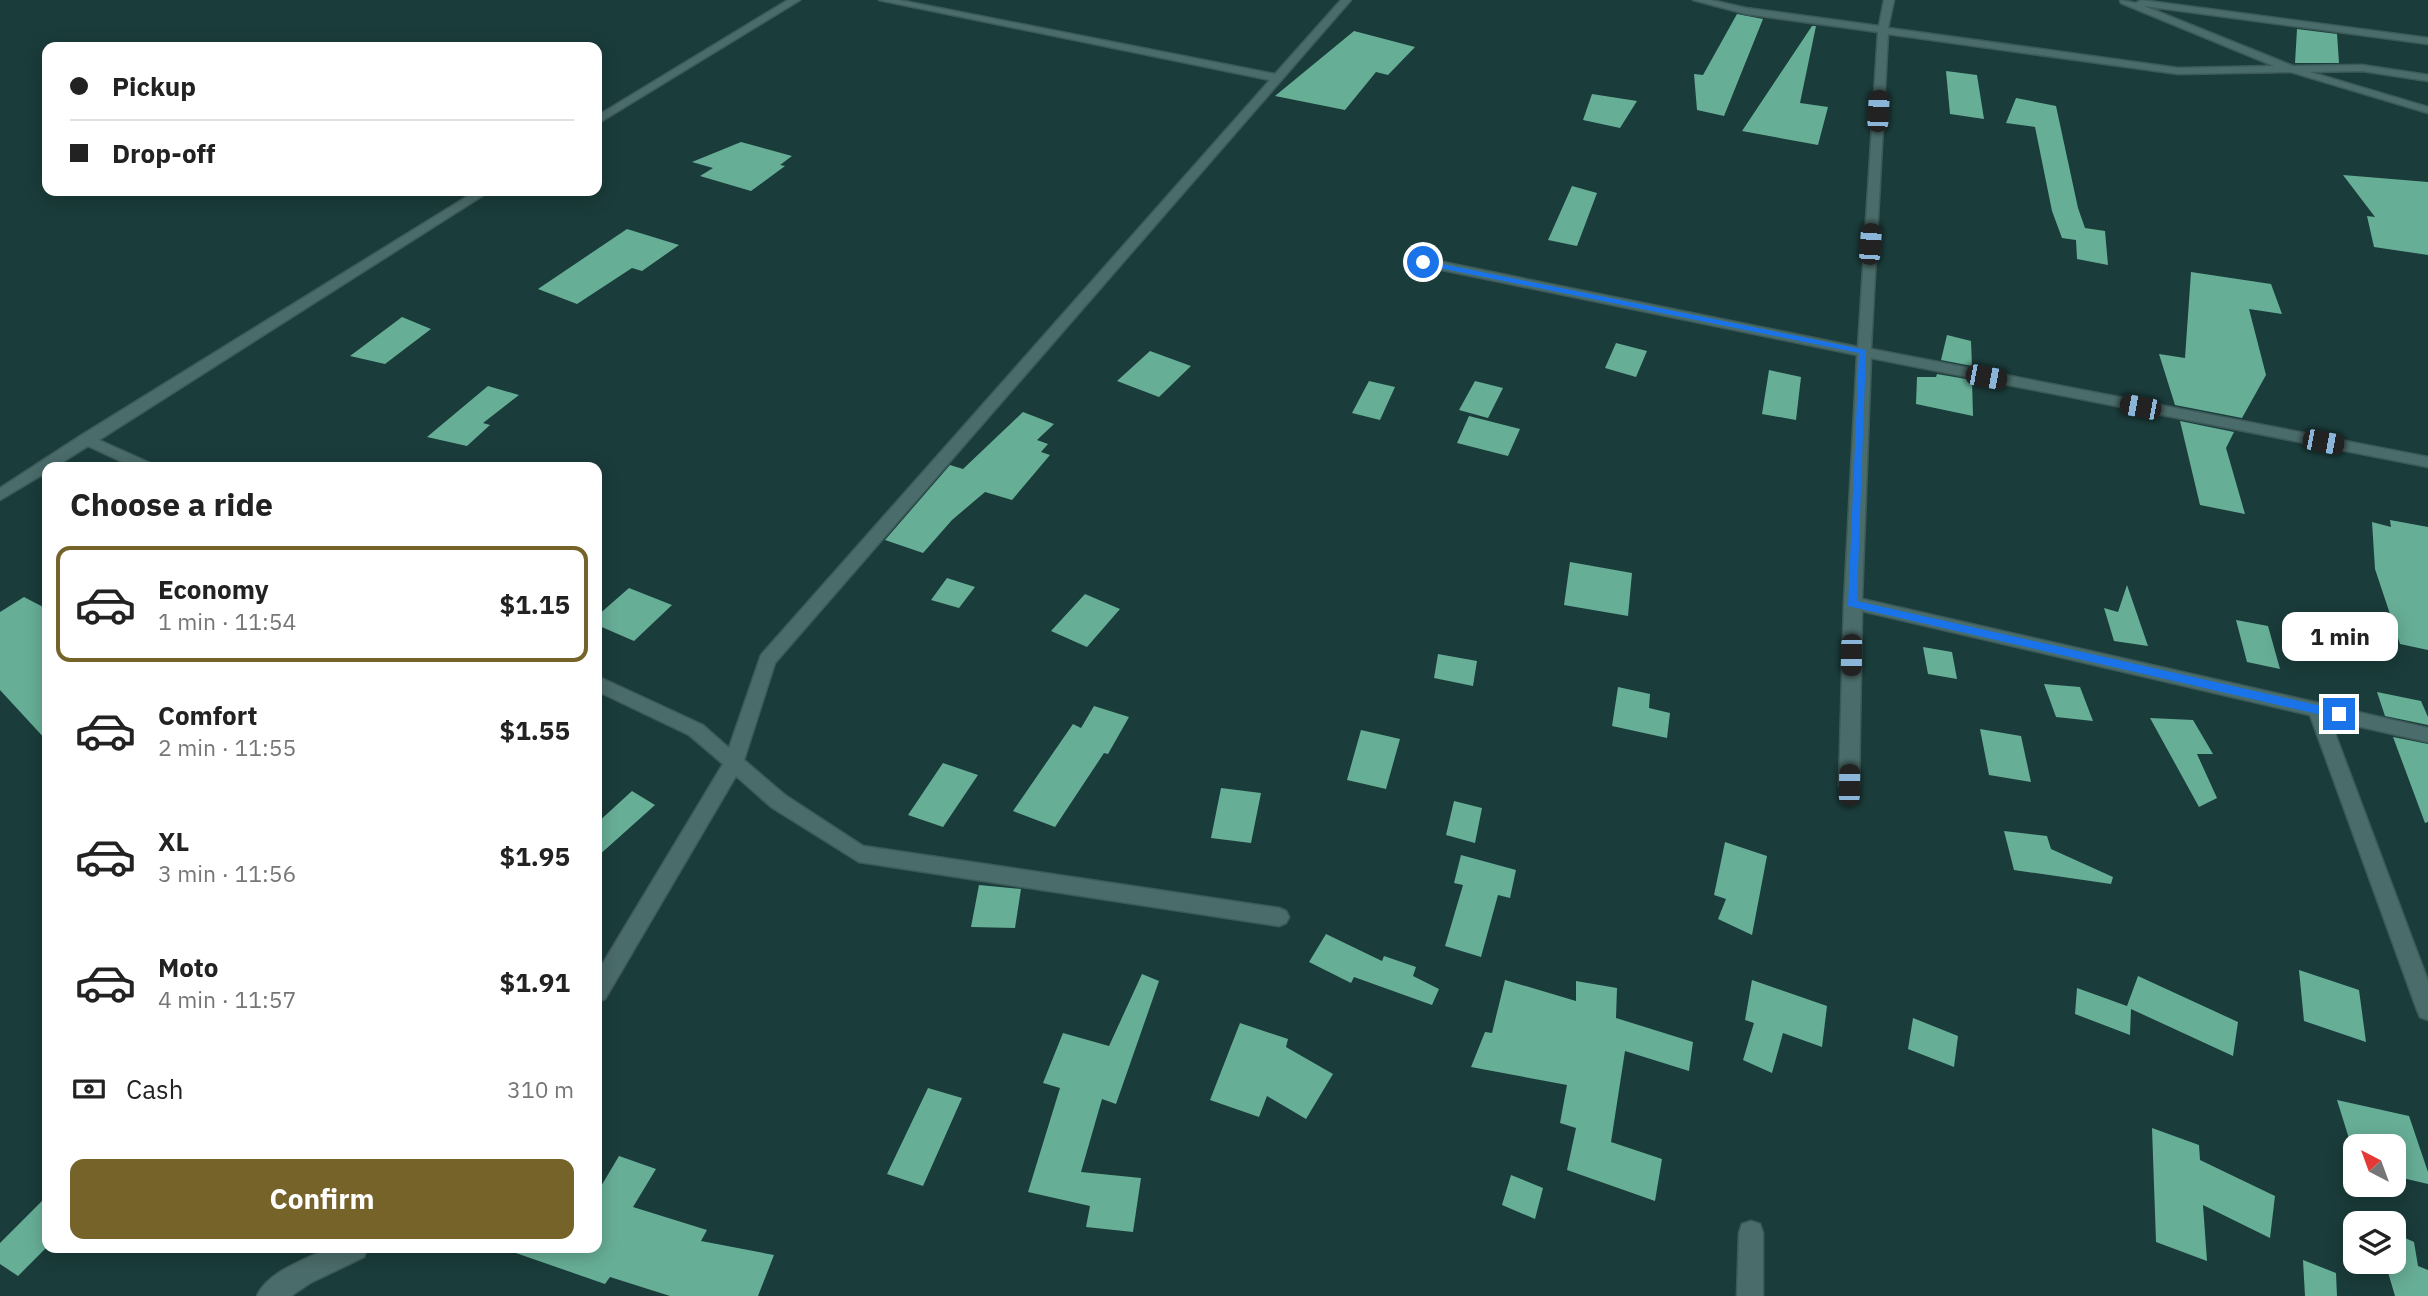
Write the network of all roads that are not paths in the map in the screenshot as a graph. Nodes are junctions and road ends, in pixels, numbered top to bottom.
1 (795, 0) edge
2 (884, 0) edge
3 (1346, 0) edge
4 (1698, 0) edge
5 (1889, 0) edge
6 (2121, 1) edge
7 (1883, 30) junction
8 (2428, 40) edge
9 (2298, 69) junction
10 (1278, 78) junction
11 (2428, 78) edge
12 (2428, 110) edge
13 (602, 118) edge
14 (476, 196) edge
15 (1423, 262) dead end
16 (1863, 352) junction
17 (85, 439) junction
18 (50, 462) edge
19 (134, 462) edge
20 (2428, 462) edge
21 (42, 467) edge
22 (0, 495) edge
23 (1852, 604) junction
24 (602, 684) edge
25 (2317, 709) junction
26 (2428, 735) edge
27 (734, 762) junction
28 (1849, 785) dead end
29 (1279, 917) dead end
30 (602, 984) edge
31 (2428, 1010) edge
32 (1751, 1233) dead end
33 (345, 1253) edge
34 (270, 1296) edge
35 (1750, 1296) edge

1 - 13 street
2 - 10 street
3 - 10 street
4 - 7 street
5 - 7 street
6 - 8 street
6 - 9 street
7 - 9 street
7 - 16 street
9 - 11 street
9 - 12 street
10 - 27 street
14 - 17 street
15 - 16 street
16 - 20 street
16 - 23 street
17 - 18 street
17 - 19 street
21 - 22 street
23 - 25 street
23 - 28 street
24 - 27 street
25 - 26 street
25 - 31 street
27 - 29 street
27 - 30 street
32 - 35 street
33 - 34 street

